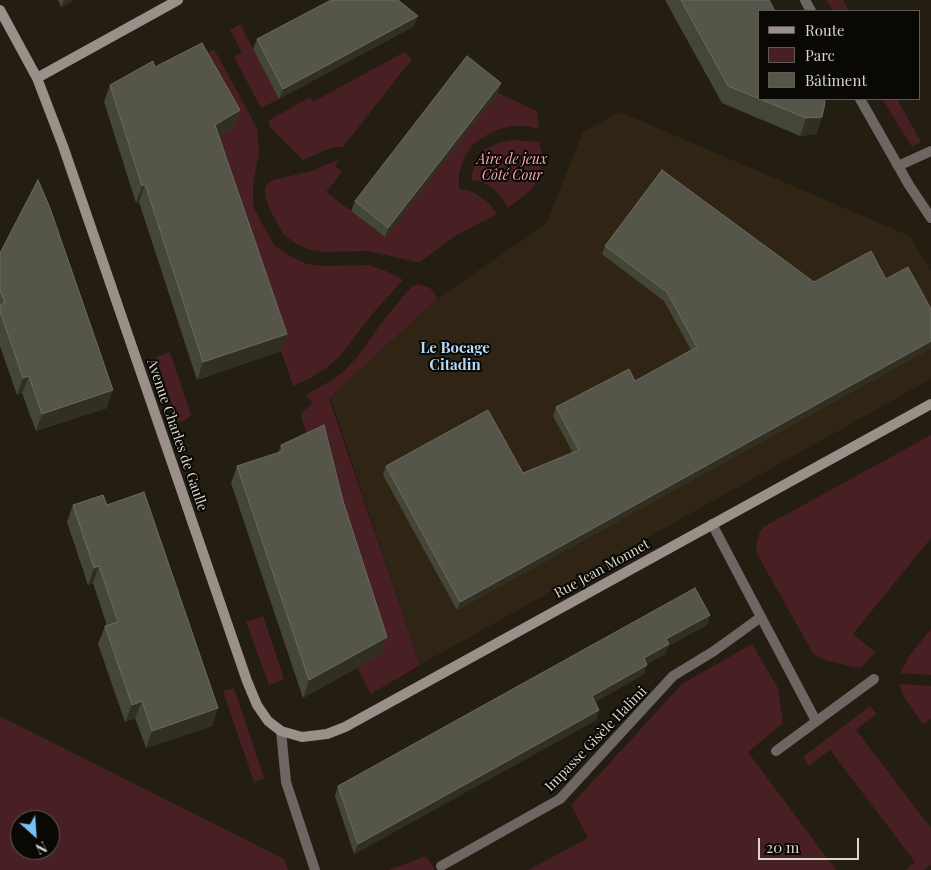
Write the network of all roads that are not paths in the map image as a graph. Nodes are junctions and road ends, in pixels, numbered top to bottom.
1 (178, 0) edge
2 (0, 10) edge
3 (37, 78) junction
4 (861, 100) edge
5 (931, 151) edge
6 (898, 166) junction
7 (931, 218) edge
8 (931, 404) edge
9 (712, 524) junction
10 (761, 617) junction
11 (874, 679) dead end
12 (816, 721) junction
13 (281, 731) junction
14 (776, 751) dead end
15 (441, 866) dead end
16 (315, 870) edge

1 - 3 street
2 - 3 street, Avenue Charles de Gaulle
3 - 13 street, Avenue Charles de Gaulle
4 - 6 street
5 - 6 street
6 - 7 street
8 - 9 street, Rue Jean Monnet
9 - 10 street
9 - 13 street, Rue Jean Monnet
10 - 12 street
10 - 15 street, Impasse Gisèle Halimi
11 - 12 street
12 - 14 street
13 - 16 street

